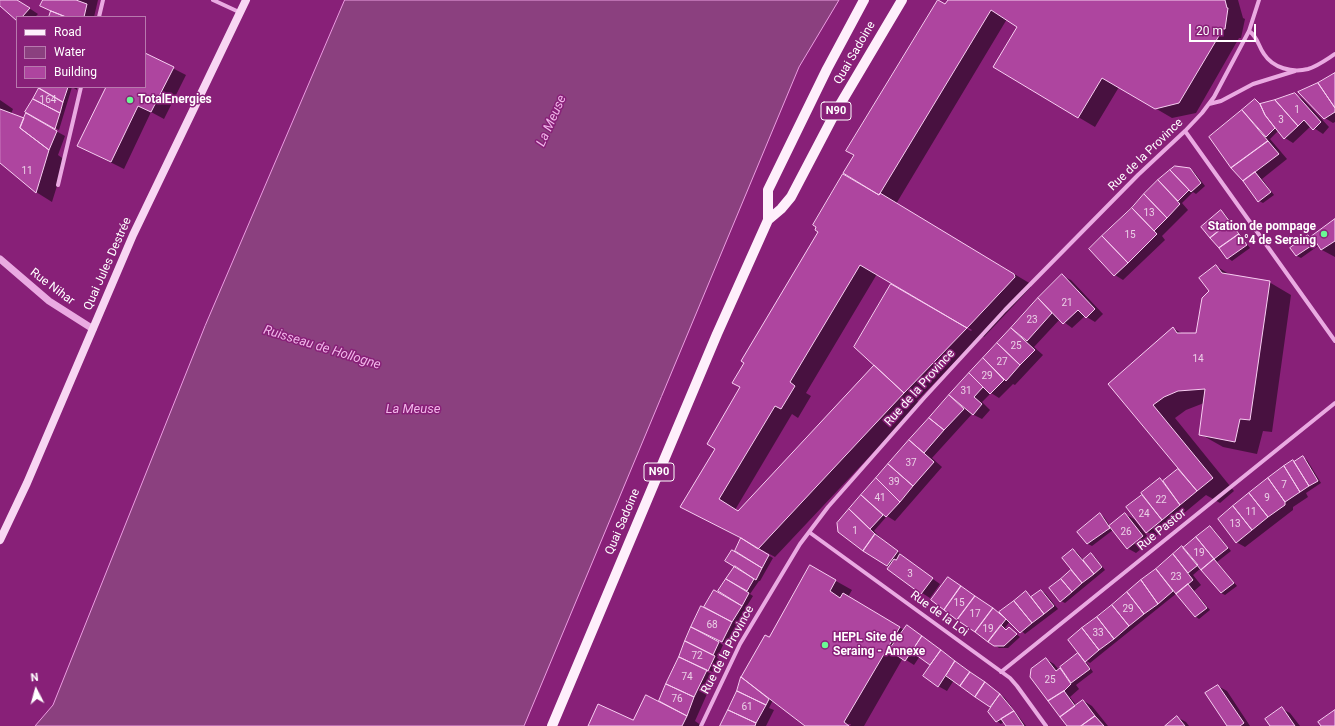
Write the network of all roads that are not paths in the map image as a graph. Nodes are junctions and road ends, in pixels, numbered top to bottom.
1 (103, 0) edge
2 (213, 0) edge
3 (246, 0) edge
4 (864, 0) edge
5 (902, 0) edge
6 (1259, 0) edge
7 (239, 12) junction
8 (99, 16) edge
9 (1249, 31) junction
10 (1335, 54) edge
11 (1297, 70) junction
12 (82, 88) edge
13 (1208, 105) junction
14 (1185, 131) junction
15 (58, 185) dead end
16 (768, 220) junction
17 (0, 259) edge
18 (93, 329) junction
19 (1335, 341) edge
20 (1335, 403) edge
21 (809, 532) junction
22 (0, 540) edge
23 (1001, 672) junction
24 (552, 726) edge
25 (701, 726) edge
26 (1046, 726) edge

1 - 8 street
2 - 7 street
3 - 7 main road, Quai Jules Destrée
4 - 16 main road, Quai Sadoine / N90
5 - 16 main road, Quai Sadoine / N90
6 - 9 street, Rue de la Province
7 - 18 main road, Quai Jules Destrée
9 - 11 street
9 - 13 street, Rue de la Province
10 - 11 street, Rue de la Province
11 - 13 street, Rue de la Province
12 - 15 street
13 - 14 street, Rue de la Province
14 - 19 street
14 - 21 street, Rue de la Province
16 - 24 main road, Quai Sadoine / N90
17 - 18 street, Rue Nihar
18 - 22 main road, Quai Jules Destrée
20 - 23 street, Rue Pastor
21 - 23 street, Rue de la Loi
21 - 25 street, Rue de la Province
23 - 26 street, Rue de la Loi

